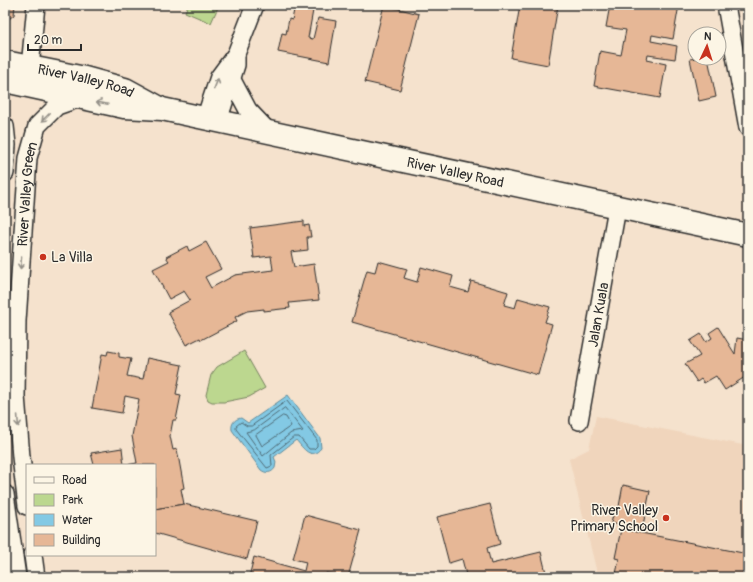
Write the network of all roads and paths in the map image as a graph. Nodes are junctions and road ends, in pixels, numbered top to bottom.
1 (36, 5) edge
2 (255, 5) edge
3 (726, 5) edge
4 (236, 54) junction
5 (5, 62) edge
6 (29, 76) junction
7 (232, 80) junction
8 (5, 81) edge
9 (745, 94) edge
10 (80, 98) junction
11 (162, 109) junction
12 (211, 120) junction
13 (5, 126) edge
14 (748, 128) edge
15 (269, 132) junction
16 (5, 173) edge
17 (617, 208) junction
18 (748, 236) edge
19 (579, 421) dead end
20 (5, 494) edge
21 (26, 498) edge
22 (33, 556) edge
23 (16, 577) edge
24 (36, 577) edge

1 - 6 street
2 - 4 street
3 - 9 street
4 - 7 street
12 -> 4 street
5 - 6 main road, River Valley Road
6 - 8 main road, River Valley Road
6 - 10 main road, River Valley Road
6 - 11 main road, River Valley Road
7 - 12 street
7 - 15 street
9 - 14 street
11 -> 10 main road, River Valley Road
10 -> 21 street, River Valley Green
11 - 12 main road, River Valley Road
12 - 15 main road, River Valley Road
13 - 16 street, River Valley Green
15 - 17 main road, River Valley Road
17 - 18 main road, River Valley Road
17 - 19 street, Jalan Kuala
20 - 23 street
22 - 24 street

